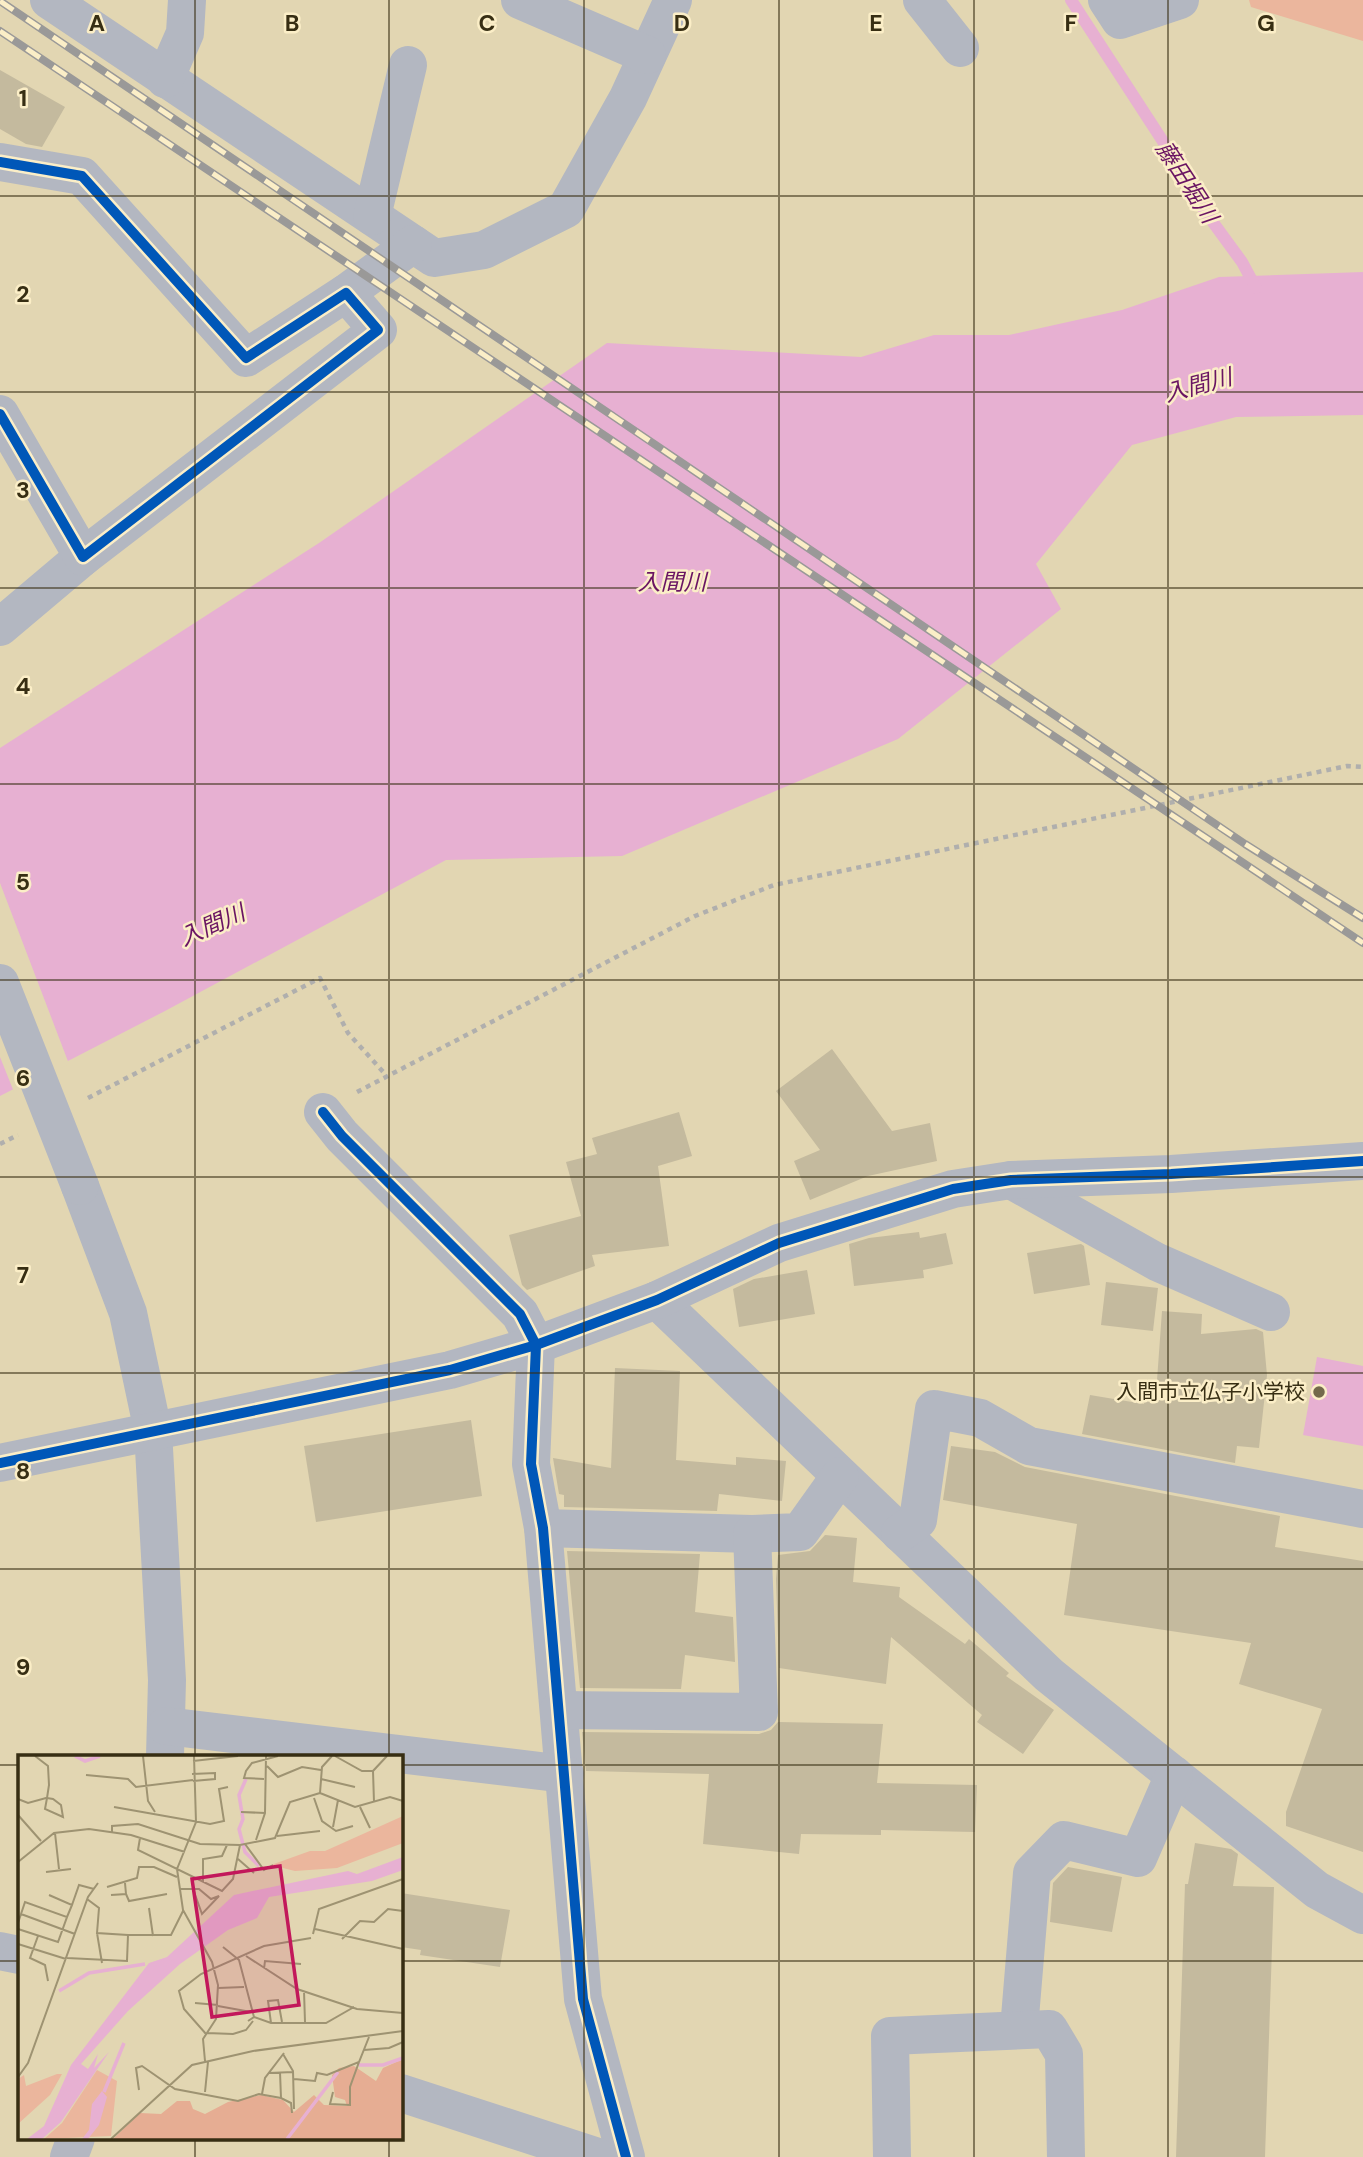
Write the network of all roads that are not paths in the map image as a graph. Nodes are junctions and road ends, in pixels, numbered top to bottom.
1 (49, 0) edge
2 (187, 0) edge
3 (520, 0) edge
4 (673, 0) edge
5 (922, 0) edge
6 (1107, 0) edge
7 (1180, 0) edge
8 (960, 48) dead end
9 (647, 55) junction
10 (408, 65) dead end
11 (165, 79) junction
12 (0, 162) edge
13 (372, 216) junction
14 (413, 244) junction
15 (346, 293) junction
16 (0, 414) edge
17 (83, 557) junction
18 (0, 627) edge
19 (0, 983) edge
20 (323, 1112) road end
21 (1363, 1161) edge
22 (1011, 1180) junction
23 (657, 1300) junction
24 (1271, 1312) dead end
25 (536, 1345) junction
26 (153, 1431) junction
27 (0, 1463) edge
28 (840, 1476) junction
29 (1363, 1509) edge
30 (543, 1528) junction
31 (901, 1533) junction
32 (752, 1534) junction
33 (559, 1710) junction
34 (165, 1741) edge
35 (335, 1755) edge
36 (402, 1761) edge
37 (565, 1774) junction
38 (1174, 1775) junction
39 (1363, 1915) edge
40 (0, 1951) edge
41 (18, 1955) edge
42 (1019, 2029) junction
43 (402, 2093) edge
44 (75, 2140) edge
45 (69, 2157) edge
46 (598, 2157) edge
47 (626, 2157) edge
48 (892, 2157) edge
49 (1066, 2157) edge

1 - 11 street
2 - 11 street
3 - 9 street
4 - 9 street
5 - 8 street
6 - 7 street
9 - 14 street
10 - 13 street
11 - 13 street
12 - 15 street
13 - 14 street
14 - 15 street
15 - 17 street
16 - 17 street
17 - 18 street
19 - 26 street, bridge
20 - 25 street
21 - 22 street
22 - 23 street
22 - 24 street
23 - 25 street
23 - 28 street
25 - 26 street
25 - 30 street
26 - 27 street
26 - 34 street
28 - 31 street
28 - 32 street
29 - 31 street
30 - 32 street
30 - 33 street
31 - 38 street
32 - 33 street
33 - 37 street
34 - 35 street
36 - 37 street
37 - 47 street
38 - 39 street
38 - 42 street
40 - 41 street
42 - 48 street
42 - 49 street
43 - 46 street
44 - 45 street

